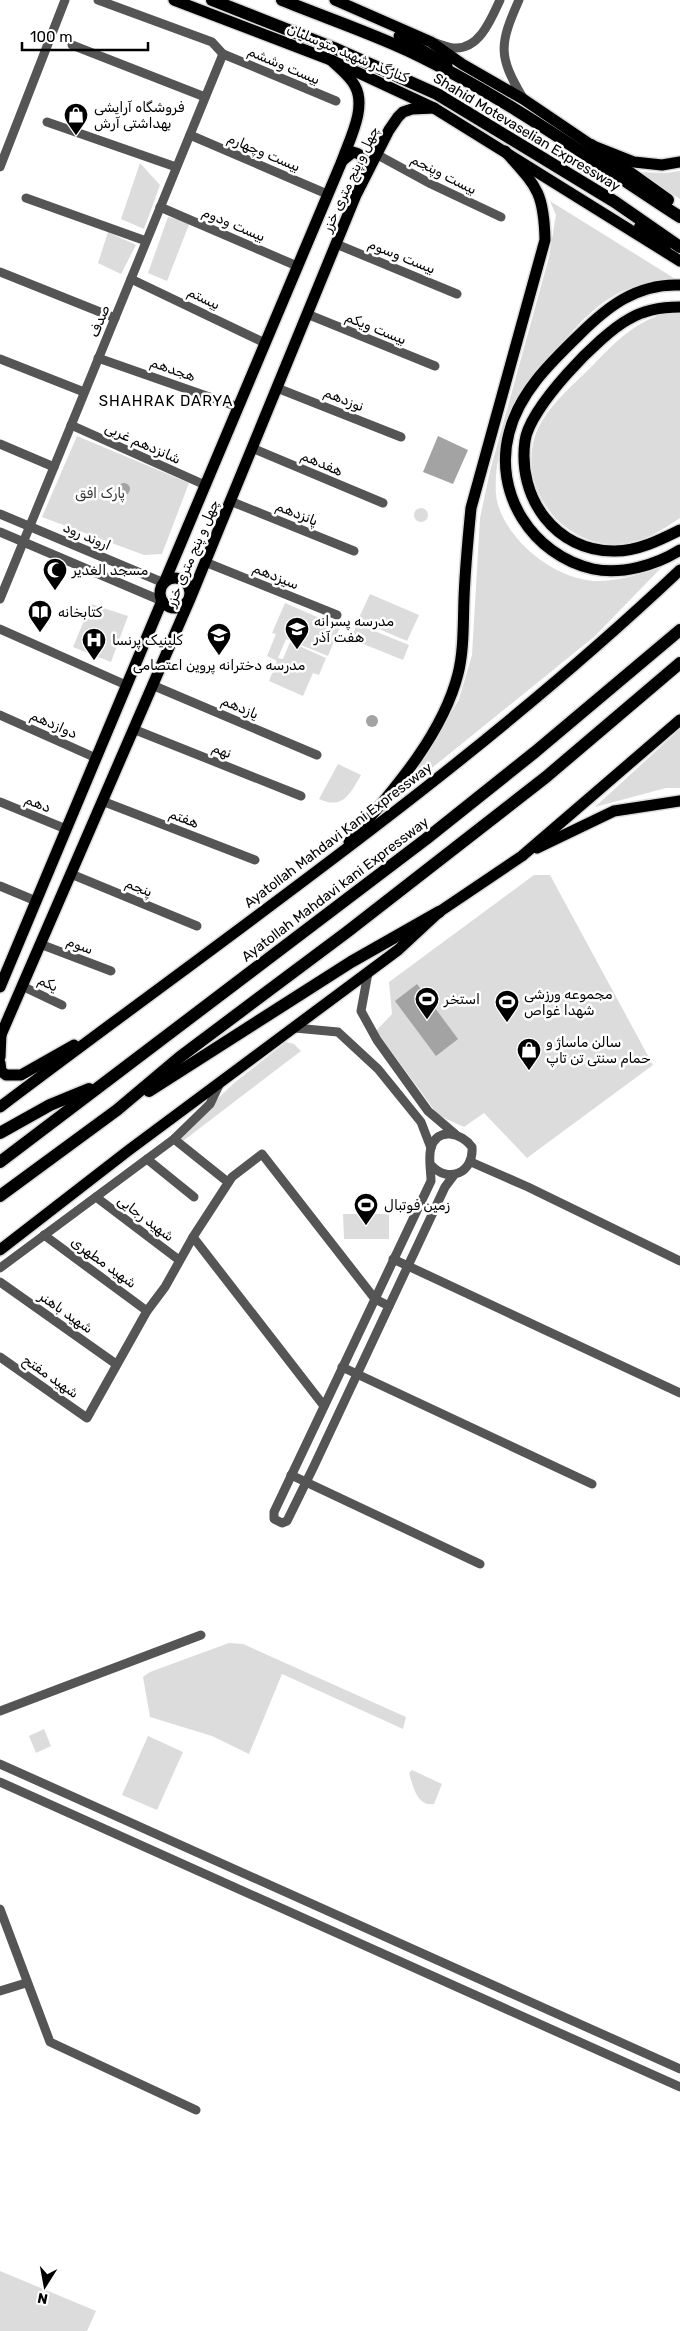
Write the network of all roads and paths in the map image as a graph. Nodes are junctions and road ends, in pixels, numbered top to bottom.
1 (98, 0) edge
2 (174, 0) edge
3 (212, 0) edge
4 (282, 0) edge
5 (330, 0) edge
6 (335, 0) edge
7 (500, 0) edge
8 (519, 0) edge
9 (65, 1) edge
10 (494, 13) junction
11 (510, 20) junction
12 (431, 42) junction
13 (72, 45) dead end
14 (223, 54) junction
15 (331, 60) junction
16 (205, 97) junction
17 (494, 98) junction
18 (523, 98) junction
19 (336, 101) dead end
20 (434, 108) junction
21 (47, 122) dead end
22 (190, 135) junction
23 (591, 145) junction
24 (505, 151) junction
25 (376, 154) junction
26 (342, 161) junction
27 (680, 162) edge
28 (0, 167) edge
29 (176, 167) junction
30 (328, 194) junction
31 (356, 195) junction
32 (26, 198) dead end
33 (615, 202) junction
34 (160, 207) junction
35 (680, 209) edge
36 (501, 217) dead end
37 (680, 217) edge
38 (146, 241) junction
39 (336, 244) junction
40 (680, 247) edge
41 (665, 250) junction
42 (680, 261) edge
43 (297, 266) junction
44 (0, 272) edge
45 (131, 278) junction
46 (680, 286) edge
47 (457, 294) dead end
48 (680, 307) edge
49 (307, 314) junction
50 (115, 318) junction
51 (265, 343) junction
52 (98, 358) junction
53 (0, 359) edge
54 (435, 366) dead end
55 (277, 388) junction
56 (84, 392) junction
57 (238, 407) junction
58 (71, 425) junction
59 (401, 437) dead end
60 (0, 444) edge
61 (252, 448) junction
62 (54, 467) junction
63 (205, 485) junction
64 (230, 501) junction
65 (383, 503) dead end
66 (0, 514) edge
67 (30, 526) junction
68 (680, 530) edge
69 (0, 532) edge
70 (23, 542) junction
71 (680, 550) edge
72 (354, 551) dead end
73 (205, 562) junction
74 (680, 570) edge
75 (164, 583) junction
76 (2, 586) edge
77 (0, 599) edge
78 (190, 599) junction
79 (162, 600) junction
80 (338, 615) dead end
81 (0, 629) edge
82 (680, 630) edge
83 (680, 663) edge
84 (126, 685) junction
85 (152, 685) junction
86 (0, 715) edge
87 (680, 720) edge
88 (133, 729) junction
89 (317, 755) dead end
90 (96, 758) junction
91 (301, 796) dead end
92 (102, 801) junction
93 (680, 801) edge
94 (0, 802) edge
95 (66, 829) junction
96 (337, 855) junction
97 (522, 856) junction
98 (255, 860) dead end
99 (71, 874) junction
100 (0, 886) edge
101 (36, 901) junction
102 (439, 912) junction
103 (197, 926) dead end
104 (40, 944) junction
105 (110, 971) dead end
106 (368, 973) junction
107 (2, 975) edge
108 (22, 986) junction
109 (0, 987) edge
110 (62, 1005) dead end
111 (119, 1020) junction
112 (295, 1028) junction
113 (1, 1036) edge
114 (0, 1057) edge
115 (0, 1063) edge
116 (105, 1082) junction
117 (220, 1083) junction
118 (0, 1107) edge
119 (117, 1110) junction
120 (0, 1133) edge
121 (455, 1134) junction
122 (174, 1139) junction
123 (431, 1148) junction
124 (147, 1159) junction
125 (0, 1162) edge
126 (471, 1162) junction
127 (431, 1165) junction
128 (454, 1175) junction
129 (224, 1179) dead end
130 (0, 1196) edge
131 (96, 1197) junction
132 (194, 1197) dead end
133 (44, 1235) junction
134 (193, 1237) junction
135 (0, 1250) edge
136 (393, 1259) junction
137 (179, 1260) dead end
138 (680, 1261) edge
139 (408, 1266) junction
140 (0, 1268) edge
141 (0, 1282) edge
142 (374, 1299) junction
143 (389, 1306) junction
144 (147, 1311) junction
145 (0, 1357) edge
146 (116, 1364) junction
147 (342, 1367) junction
148 (358, 1374) junction
149 (680, 1393) edge
150 (324, 1406) junction
151 (291, 1475) junction
152 (306, 1482) junction
153 (592, 1484) dead end
154 (480, 1564) dead end
155 (201, 1635) dead end
156 (0, 1711) edge
157 (0, 1764) edge
158 (0, 1782) edge
159 (0, 1909) edge
160 (26, 1983) junction
161 (0, 1991) edge
162 (680, 2069) edge
163 (680, 2087) edge
164 (196, 2110) dead end

1 - 14 street, بیست وششم
2 - 15 main road, کنارگذر شهید متوسلیان
3 - 33 highway, Shahid Motevaselian Expressway
4 - 17 highway, Shahid Motevaselian Expressway
5 - 17 main road
6 - 12 main road
7 - 10 street
8 - 11 street
9 - 28 street
10 - 11 street
10 - 12 street
11 - 18 street
12 - 18 main road
13 - 16 street
14 - 16 street, صدف
14 - 19 street, بیست وششم
15 - 20 main road, کنارگذر شهید متوسلیان
15 - 26 main road, چهل و پنج متری خزر
16 - 22 street, صدف
17 - 37 highway, Shahid Motevaselian Expressway
18 - 23 main road
20 - 24 main road, کنارگذر شهید متوسلیان
20 - 25 main road, چهل و پنج متری خزر
21 - 29 street
22 - 29 street, صدف
22 - 30 street, بیست وچهارم
23 - 27 main road
23 - 35 highway
24 - 41 main road, کنارگذر شهید متوسلیان
24 - 96 main road
25 - 31 main road, چهل و پنج متری خزر
25 - 36 street, بیست وپنجم
26 - 30 main road, چهل و پنج متری خزر
26 - 31 main road
29 - 34 street, صدف
30 - 43 main road, چهل و پنج متری خزر
31 - 39 main road, چهل و پنج متری خزر
32 - 38 street
33 - 40 highway, Shahid Motevaselian Expressway
33 - 41 highway
34 - 38 street, صدف
34 - 43 street, بیست ودوم
38 - 45 street, صدف
39 - 47 street, بیست وسوم
39 - 49 main road, چهل و پنج متری خزر
41 - 42 main road, کنارگذر شهید متوسلیان
43 - 51 main road, چهل و پنج متری خزر
44 - 50 street
45 - 50 street, صدف
45 - 51 street, بیستم
46 - 71 main road
48 - 68 main road
49 - 54 street, بیست ویکم
49 - 55 main road, چهل و پنج متری خزر
50 - 52 street, صدف
51 - 57 main road, چهل و پنج متری خزر
52 - 56 street, صدف
52 - 57 street, هجدهم
53 - 56 street
55 - 59 street, نوزدهم
55 - 61 main road, چهل و پنج متری خزر
56 - 58 street, صدف
57 - 63 main road, چهل و پنج متری خزر
58 - 62 street, صدف
58 - 63 street, شانزدهم غربی
60 - 62 street
61 - 64 main road, چهل و پنج متری خزر
61 - 65 street, هفدهم
62 - 67 street, صدف
63 - 75 main road, چهل و پنج متری خزر
64 - 72 street, پانزدهم
64 - 73 main road, چهل و پنج متری خزر
66 - 67 street, اروند رود
67 - 70 street, صدف
67 - 75 street, اروند رود
69 - 70 street
70 - 76 street, صدف
70 - 79 street
73 - 78 main road, چهل و پنج متری خزر
73 - 80 street, سیزدهم
74 - 96 main road, Ayatollah Mahdavi Kani Expressway
75 - 78 main road
75 - 79 main road
76 - 77 street, صدف
78 - 79 main road
78 - 85 main road, چهل و پنج متری خزر
79 - 84 main road, چهل و پنج متری خزر
81 - 84 street
82 - 116 highway, Ayatollah Mahdavi kani Expressway
83 - 119 highway
84 - 90 main road, چهل و پنج متری خزر
85 - 88 main road, چهل و پنج متری خزر
85 - 89 street, یازدهم
86 - 90 street, دوازدهم
87 - 97 main road
88 - 91 street, نهم
88 - 92 main road, چهل و پنج متری خزر
90 - 95 main road, چهل و پنج متری خزر
92 - 98 street, هفتم
92 - 99 main road, چهل و پنج متری خزر
93 - 97 main road
94 - 95 street, دهم
95 - 101 main road, چهل و پنج متری خزر
96 - 111 main road, Ayatollah Mahdavi Kani Expressway
97 - 102 main road
99 - 103 street, پنجم
99 - 104 main road, چهل و پنج متری خزر
100 - 101 street
101 - 107 main road, چهل و پنج متری خزر
102 - 106 main road
102 - 119 highway
104 - 105 street, سوم
104 - 108 main road, چهل و پنج متری خزر
106 - 112 main road
106 - 121 street
107 - 109 main road, چهل و پنج متری خزر
108 - 110 street, یکم
108 - 113 main road, چهل و پنج متری خزر
111 - 115 main road
111 - 118 main road, Ayatollah Mahdavi Kani Expressway
112 - 117 main road
112 - 123 street
113 - 114 main road
116 - 120 highway
116 - 125 highway, Ayatollah Mahdavi kani Expressway
117 - 122 street
117 - 135 main road
119 - 130 highway
121 - 123 street
121 - 126 street
122 - 124 street
122 - 129 street
123 - 127 street
124 - 131 street
124 - 132 street
126 - 128 street
126 - 138 street
127 - 128 street
127 - 136 street
128 - 139 street
131 - 133 street
131 - 137 street, شهید رجایی
133 - 140 street
133 - 144 street, شهید مطهری
134 - 142 street
134 - 144 street
134 - 150 street
136 - 139 street
136 - 142 street
139 - 143 street
139 - 149 street
141 - 146 street, شهید باهنر
142 - 143 street
142 - 147 street
143 - 148 street
144 - 146 street
145 - 146 street, شهید مفتح
147 - 148 street
147 - 150 street
148 - 152 street
148 - 153 street
150 - 151 street
151 - 152 street
151 - 152 street
152 - 154 street
155 - 156 street
157 - 162 street
158 - 163 street
159 - 160 street
160 - 161 street
160 - 164 street

